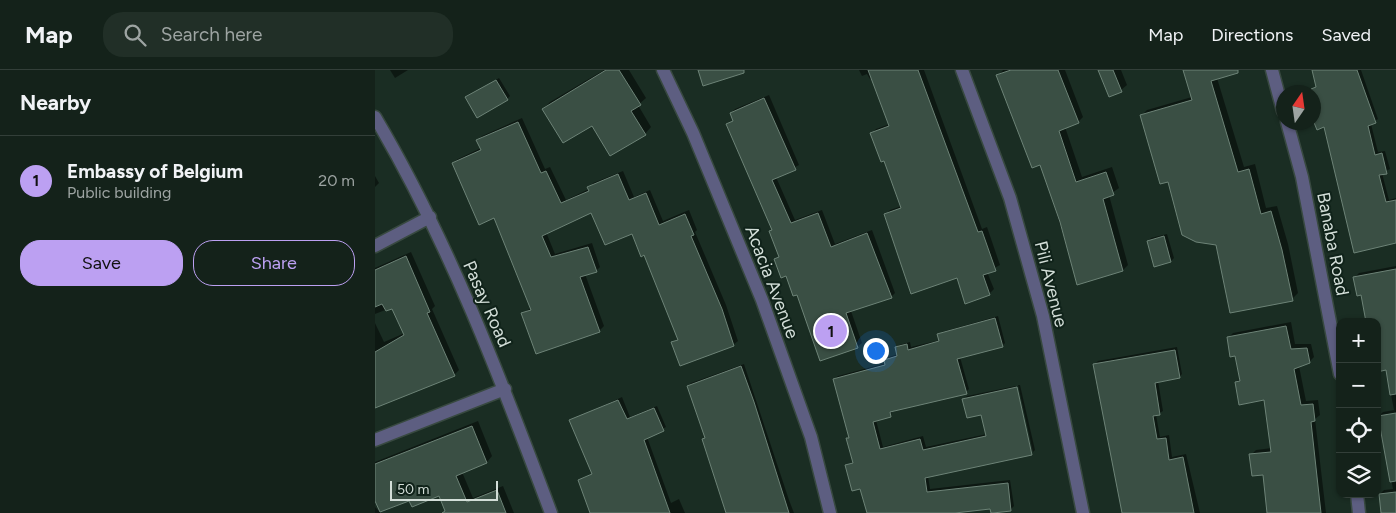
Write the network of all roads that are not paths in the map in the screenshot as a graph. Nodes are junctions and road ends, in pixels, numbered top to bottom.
1 (663, 70) edge
2 (962, 70) edge
3 (1272, 70) edge
4 (1276, 85) edge
5 (375, 117) edge
6 (1289, 130) edge
7 (429, 217) junction
8 (375, 246) edge
9 (1338, 363) edge
10 (505, 389) junction
11 (375, 440) edge
12 (1357, 498) edge
13 (551, 513) edge
14 (830, 513) edge
15 (1083, 513) edge
16 (1359, 513) edge

1 - 14 street, Acacia Avenue
2 - 15 street, Pili Avenue
3 - 4 street
5 - 7 street, Pasay Road
6 - 9 street, Banaba Road
7 - 8 street
7 - 10 street, Pasay Road
10 - 11 street
10 - 13 street, Pasay Road
12 - 16 street

